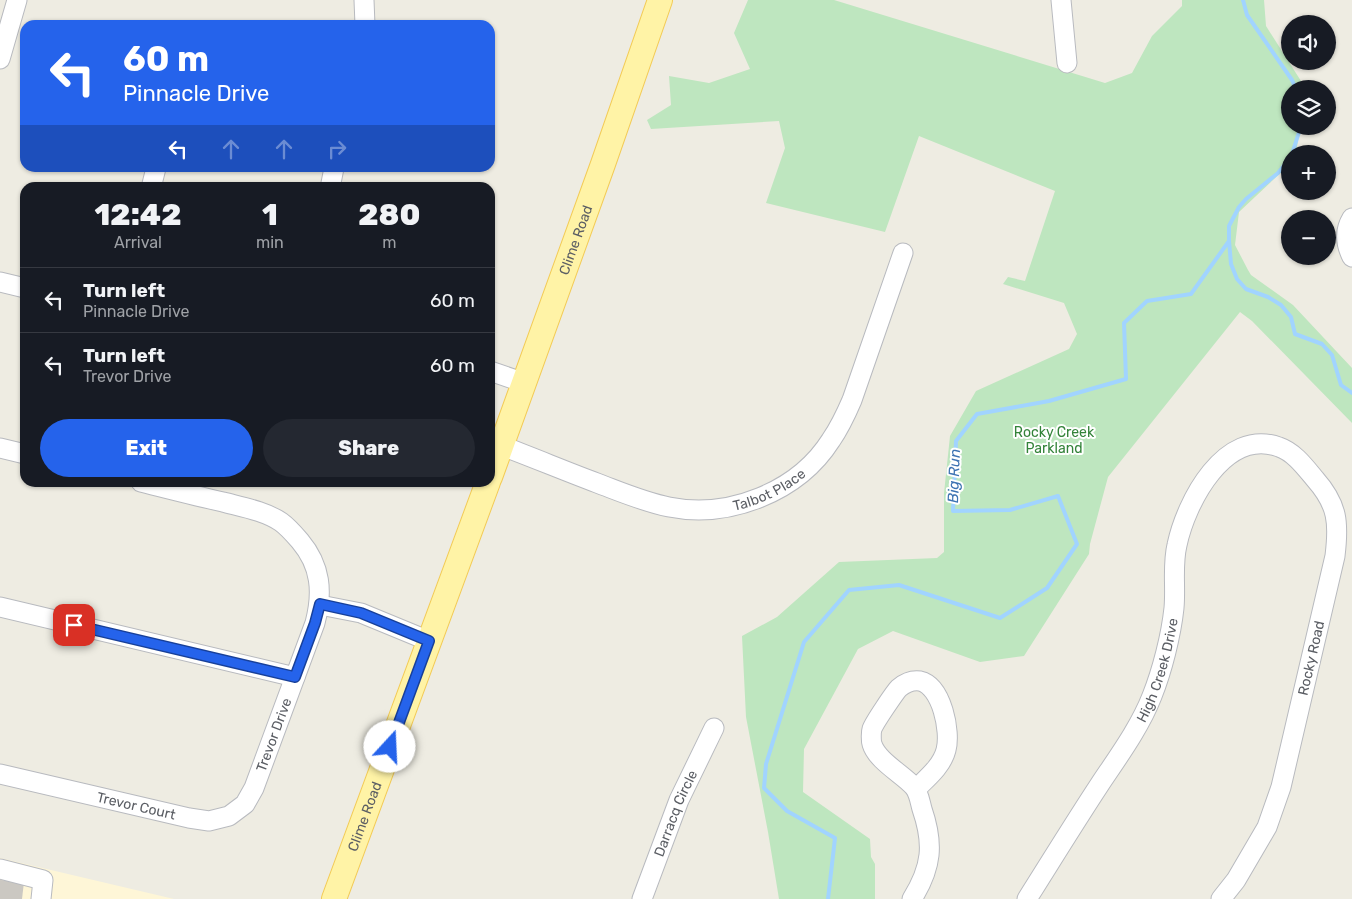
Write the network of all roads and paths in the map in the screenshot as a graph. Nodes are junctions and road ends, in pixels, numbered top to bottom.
1 (17, 0) edge
2 (364, 0) edge
3 (660, 0) edge
4 (1061, 0) edge
5 (365, 20) edge
6 (0, 59) edge
7 (1067, 63) dead end
8 (1352, 218) edge
9 (903, 254) dead end
10 (1352, 257) edge
11 (0, 282) edge
12 (20, 287) edge
13 (495, 373) edge
14 (525, 383) junction
15 (1256, 444) joint
16 (502, 446) junction
17 (0, 448) edge
18 (20, 453) edge
19 (495, 464) edge
20 (162, 487) edge
21 (486, 487) edge
22 (320, 604) junction
23 (0, 607) edge
24 (429, 641) junction
25 (295, 677) junction
26 (714, 728) dead end
27 (0, 774) edge
28 (257, 781) joint
29 (916, 789) junction
30 (0, 869) edge
31 (41, 899) edge
32 (334, 899) edge
33 (642, 899) edge
34 (912, 899) edge
35 (1027, 899) edge
36 (1221, 899) edge

1 - 6 street
2 - 5 street
3 - 14 main road, Clime Road
4 - 7 street
8 - 10 street
9 - 16 street, Talbot Place
11 - 12 street
13 - 14 street
14 - 16 main road, Clime Road
15 - 35 street, High Creek Drive
15 - 36 street, Rocky Road
16 - 19 main road, Clime Road
17 - 18 street
20 - 22 street, Trevor Drive
21 - 24 main road, Clime Road
22 - 24 street
22 - 25 street, Trevor Drive
23 - 25 street
24 - 32 main road, Clime Road
25 - 28 street, Trevor Drive
26 - 33 street, Darracq Circle
27 - 28 street, Trevor Court
29 - 29 street
29 - 34 street
30 - 31 street

